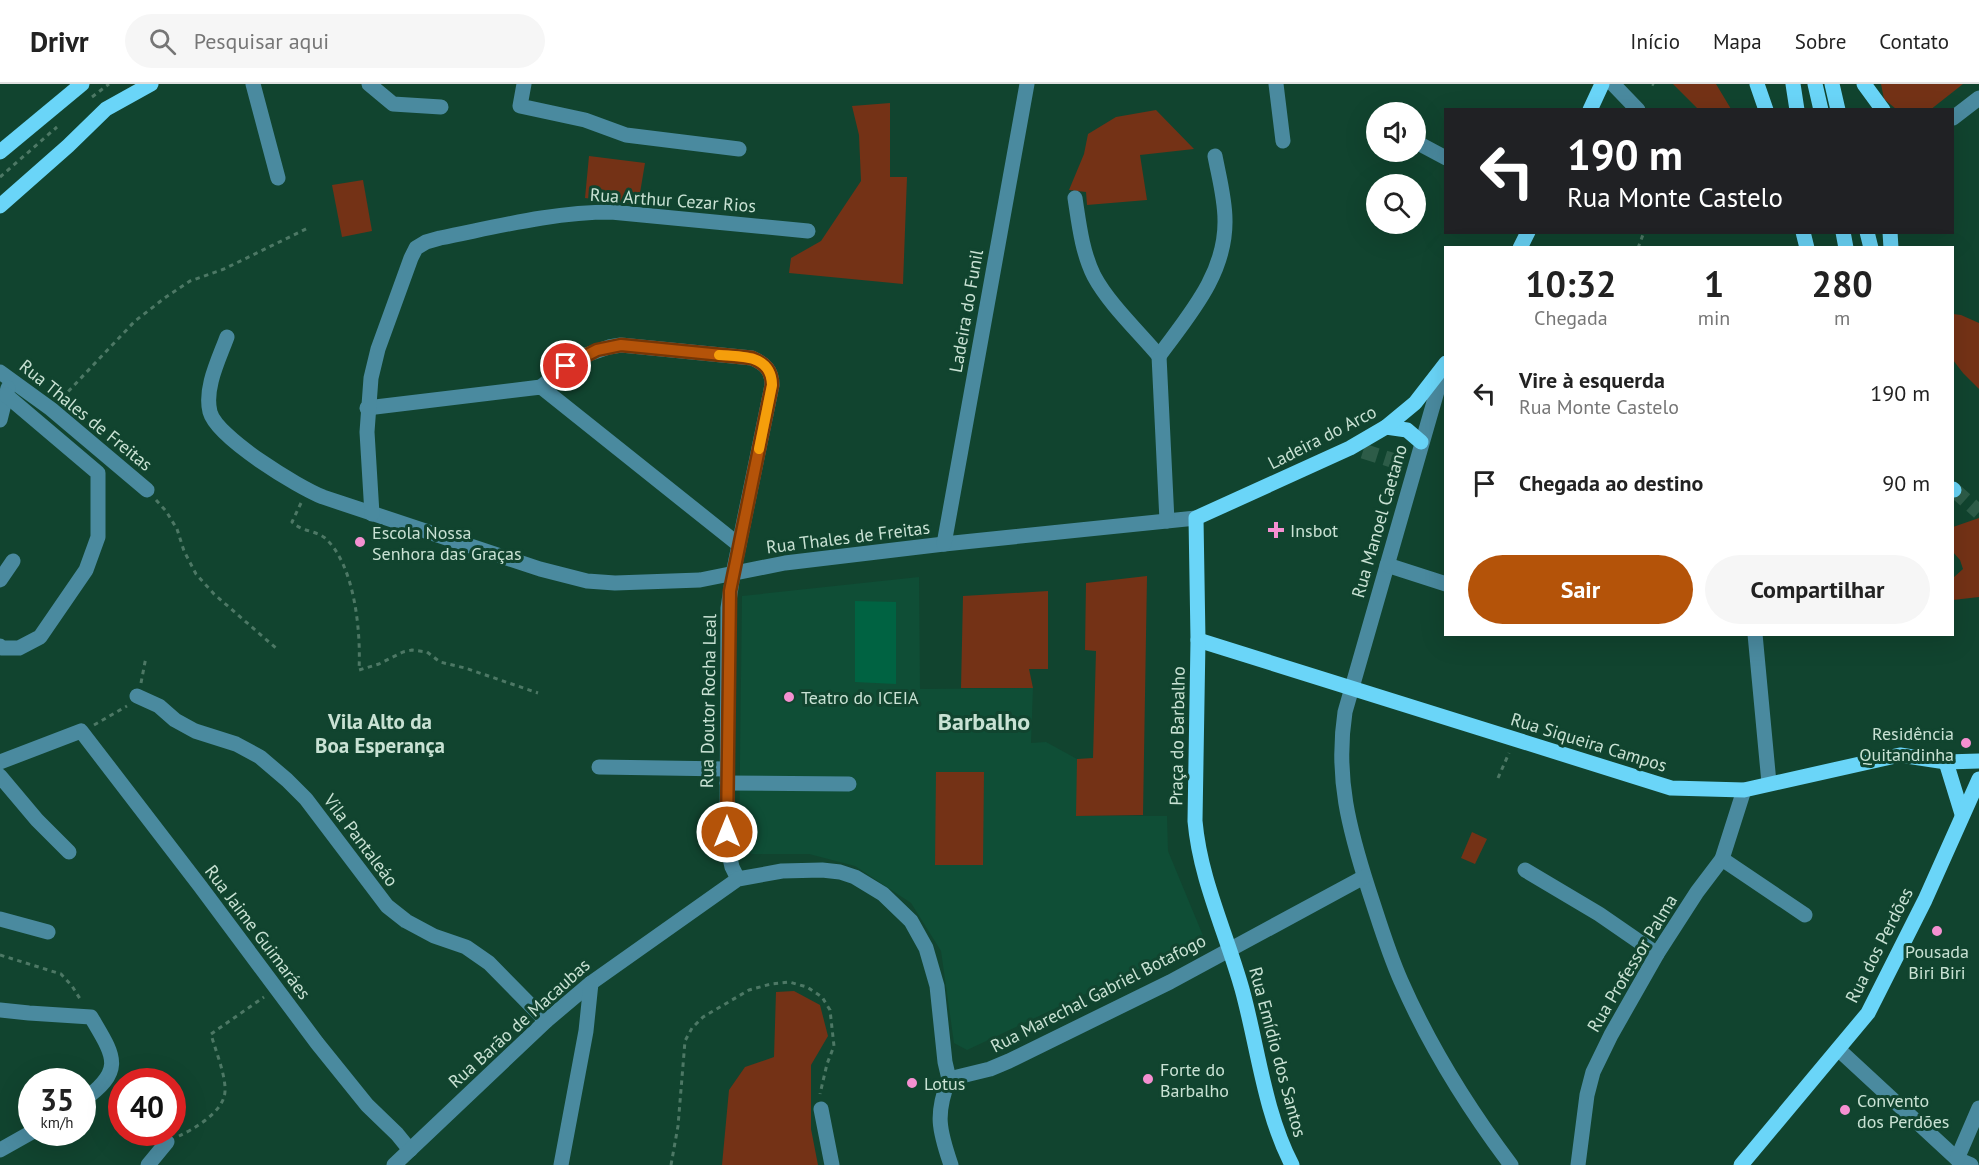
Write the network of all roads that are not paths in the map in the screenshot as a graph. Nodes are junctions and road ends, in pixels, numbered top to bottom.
1 (131, 84) edge
2 (151, 84) edge
3 (253, 84) edge
4 (369, 84) edge
5 (524, 84) edge
6 (1027, 84) edge
7 (1276, 84) edge
8 (1602, 84) edge
9 (1613, 84) edge
10 (1757, 84) edge
11 (1793, 84) edge
12 (1815, 84) edge
13 (1832, 84) edge
14 (1864, 84) edge
15 (73, 87) edge
16 (1979, 98) edge
17 (441, 107) dead end
18 (1591, 108) edge
19 (1636, 108) edge
20 (1765, 108) edge
21 (1797, 108) edge
22 (1821, 108) edge
23 (1838, 108) edge
24 (1881, 108) edge
25 (106, 110) junction
26 (1954, 117) edge
27 (1283, 141) dead end
28 (1426, 147) edge
29 (739, 149) dead end
30 (0, 152) edge
31 (1215, 156) dead end
32 (1444, 157) edge
33 (278, 178) dead end
34 (1075, 198) dead end
35 (0, 206) edge
36 (808, 231) dead end
37 (227, 337) dead end
38 (1159, 356) junction
39 (1444, 365) edge
40 (1444, 367) edge
41 (6, 382) edge
42 (541, 387) junction
43 (368, 408) junction
44 (0, 420) edge
45 (1386, 427) junction
46 (1421, 442) junction
47 (147, 490) road end
48 (372, 514) junction
49 (1196, 518) junction
50 (1167, 521) junction
51 (944, 544) junction
52 (739, 545) junction
53 (14, 561) dead end
54 (1387, 565) junction
55 (733, 574) junction
56 (0, 580) edge
57 (1444, 583) edge
58 (1755, 636) edge
59 (1198, 640) junction
60 (0, 646) edge
61 (1353, 688) junction
62 (137, 696) road end
63 (1979, 761) edge
64 (0, 762) edge
65 (1946, 762) junction
66 (599, 767) dead end
67 (0, 776) edge
68 (727, 776) junction
69 (1979, 779) edge
70 (1769, 783) junction
71 (849, 784) dead end
72 (1744, 790) junction
73 (1962, 814) junction
74 (69, 852) dead end
75 (1722, 859) junction
76 (1525, 870) dead end
77 (1364, 877) junction
78 (738, 879) junction
79 (1805, 915) dead end
80 (0, 919) edge
81 (48, 932) dead end
82 (1229, 949) junction
83 (1657, 954) junction
84 (591, 983) junction
85 (0, 1010) edge
86 (546, 1021) junction
87 (1838, 1049) junction
88 (949, 1079) junction
89 (96, 1089) edge
90 (1979, 1107) edge
91 (821, 1109) road end
92 (18, 1140) edge
93 (164, 1146) edge
94 (0, 1150) edge
95 (410, 1150) junction
96 (1964, 1162) edge
97 (148, 1165) edge
98 (394, 1165) edge
99 (561, 1165) edge
100 (832, 1165) edge
101 (951, 1165) edge
102 (1292, 1165) edge
103 (1511, 1165) edge
104 (1578, 1165) edge
105 (1741, 1165) edge

1 - 25 main road
2 - 25 main road
3 - 33 street
4 - 17 street
5 - 29 street
6 - 51 street, Ladeira do Funil
7 - 27 street
8 - 18 main road
9 - 19 street
10 - 20 main road
11 - 21 main road
12 - 22 main road
13 - 23 main road
14 - 24 main road
15 - 30 main road
16 - 26 street
25 - 35 main road
28 - 32 street
31 - 38 street
34 - 38 street
36 - 43 street, Rua Arthur Cezar Rios
37 - 48 street, Rua Thales de Freitas
38 - 50 street
39 - 45 main road, Ladeira do Arco
40 - 46 street, Rua Manoel Caetano
41 - 44 street
41 - 47 street, Rua Thales de Freitas
41 - 60 street
42 - 43 street
42 - 52 street
42 - 52 street, Rua Doutor Rocha Leal
43 - 48 street, Rua Arthur Cezar Rios
45 - 46 main road
45 - 49 main road, Ladeira do Arco
46 - 54 street, Rua Manoel Caetano
48 - 55 street, Rua Thales de Freitas
49 - 50 street, Rua Thales de Freitas
49 - 59 main road, Praça do Barbalho
50 - 51 street, Rua Thales de Freitas
51 - 55 street, Rua Thales de Freitas
52 - 55 street, Rua Doutor Rocha Leal
53 - 56 street
54 - 57 street
54 - 61 street, Rua Manoel Caetano
55 - 68 street, Rua Doutor Rocha Leal
58 - 70 street
59 - 61 main road, Rua Siqueira Campos
59 - 82 main road, Praça do Barbalho
61 - 72 main road, Rua Siqueira Campos
61 - 77 street, Rua Manoel Caetano
62 - 86 street, Vila Pantaleáo
63 - 65 main road, Rua Siqueira Campos
64 - 95 street, Rua Jaime Guimaráes
65 - 70 main road, Rua Siqueira Campos
65 - 73 main road
66 - 68 street
67 - 74 street
68 - 71 street
68 - 78 street, Rua Doutor Rocha Leal
69 - 73 main road, Rua dos Perdões
70 - 72 main road, Rua Siqueira Campos
72 - 75 street, Rua Professor Palma
73 - 87 main road, Rua dos Perdões
75 - 79 street
75 - 83 street, Rua Professor Palma
76 - 83 street
77 - 82 street, Rua Marechal Gabriel Botafogo
77 - 103 street, Rua Manoel Caetano
78 - 84 street, Rua Barão de Macaubas
78 - 88 street
80 - 81 street
82 - 88 street, Rua Marechal Gabriel Botafogo
82 - 102 main road, Rua Emídio dos Santos
83 - 104 street, Rua Professor Palma
84 - 86 street, Rua Barão de Macaubas
84 - 99 street
85 - 89 street
86 - 95 street, Rua Barão de Macaubas
87 - 96 street
87 - 105 main road, Rua dos Perdões
88 - 101 street
90 - 96 street
91 - 100 street
92 - 94 street
93 - 97 street
95 - 98 street, Rua Barão de Macaubas

